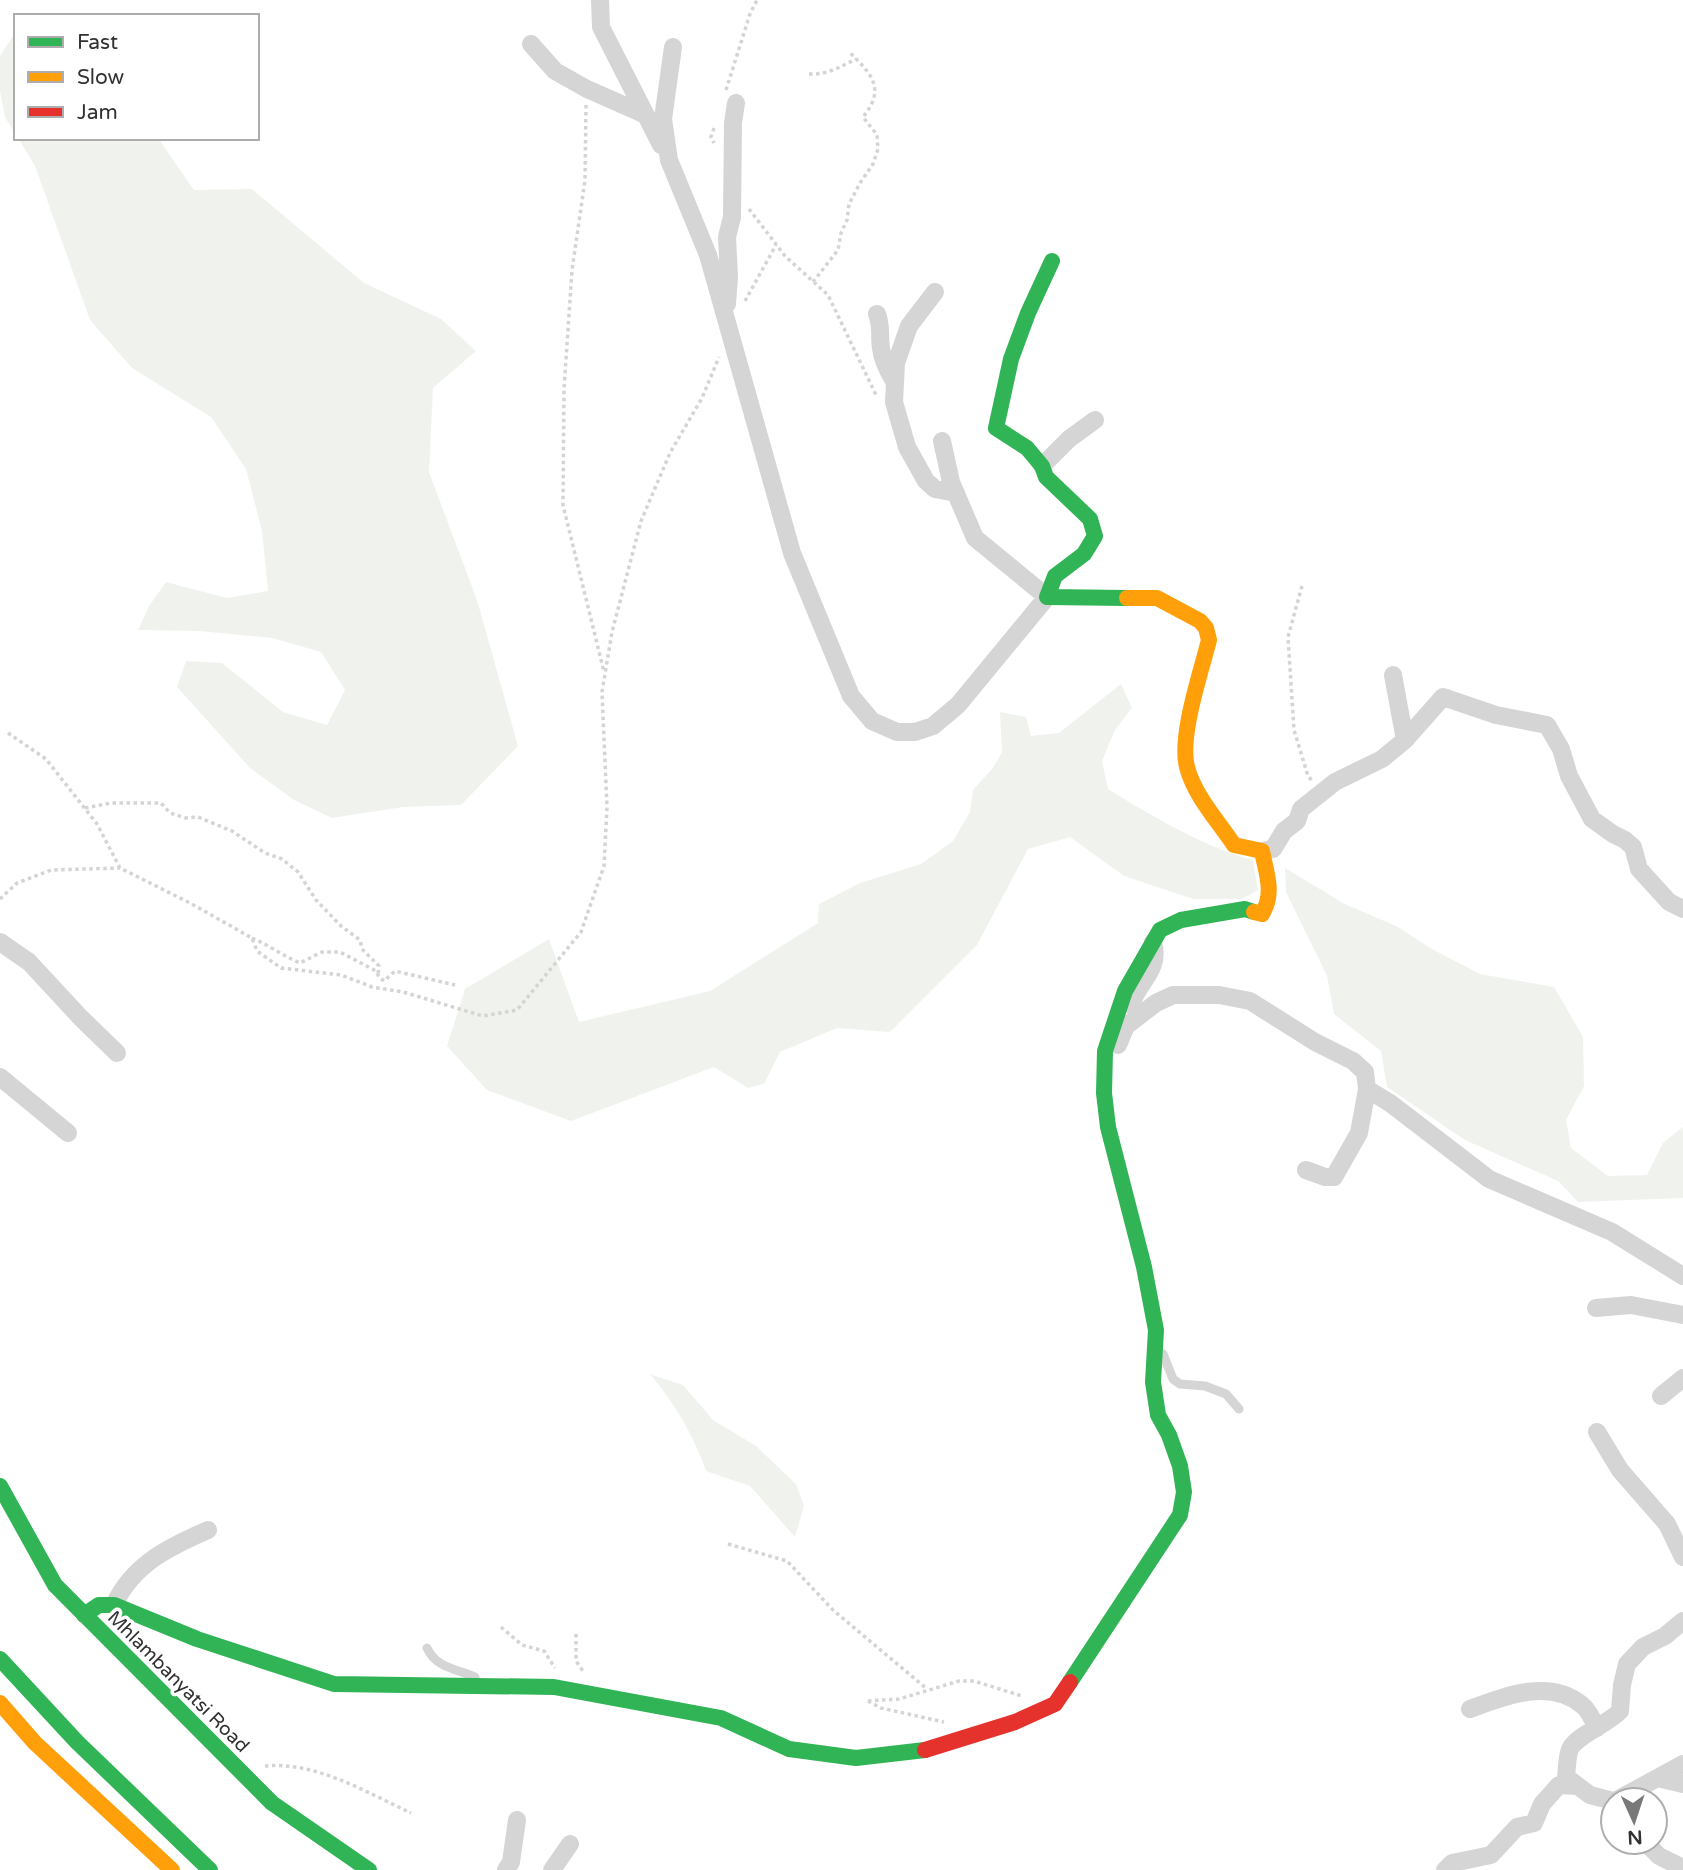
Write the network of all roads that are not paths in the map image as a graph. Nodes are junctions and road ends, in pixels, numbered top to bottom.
1 (600, 0) edge
2 (531, 44) dead end
3 (673, 47) dead end
4 (729, 101) road end
5 (646, 115) junction
6 (668, 160) junction
7 (1052, 261) dead end
8 (935, 292) dead end
9 (877, 314) dead end
10 (729, 326) junction
11 (895, 385) junction
12 (1095, 420) dead end
13 (942, 441) dead end
14 (1042, 466) junction
15 (956, 493) junction
16 (1047, 597) junction
17 (1393, 675) dead end
18 (1405, 740) junction
19 (1262, 851) junction
20 (1683, 909) edge
21 (1153, 941) junction
22 (0, 942) edge
23 (1126, 1026) junction
24 (117, 1053) dead end
25 (0, 1077) edge
26 (1104, 1081) junction
27 (1367, 1089) junction
28 (68, 1133) dead end
29 (1306, 1170) dead end
30 (1683, 1276) edge
31 (1596, 1308) dead end
32 (1683, 1315) edge
33 (1155, 1336) junction
34 (1683, 1378) edge
35 (1661, 1396) dead end
36 (1239, 1409) dead end
37 (1597, 1432) dead end
38 (0, 1486) edge
39 (208, 1530) dead end
40 (1683, 1557) edge
41 (114, 1605) junction
42 (84, 1615) junction
43 (1683, 1621) edge
44 (427, 1648) dead end
45 (0, 1660) edge
46 (489, 1685) junction
47 (0, 1703) edge
48 (1470, 1709) dead end
49 (1597, 1728) junction
50 (1683, 1763) edge
51 (1683, 1784) edge
52 (1578, 1786) junction
53 (1649, 1786) edge
54 (1664, 1786) edge
55 (1599, 1797) edge
56 (517, 1820) dead end
57 (570, 1844) dead end
58 (1659, 1856) edge
59 (1683, 1868) edge
60 (172, 1870) edge
61 (210, 1870) edge
62 (369, 1870) edge
63 (506, 1870) edge
64 (552, 1870) edge
65 (1445, 1870) edge

1 - 5 street
2 - 5 street
3 - 6 street
4 - 10 street
5 - 6 street
6 - 10 street
7 - 14 main road
8 - 11 street
9 - 11 street
10 - 16 street
11 - 15 street
12 - 14 street
13 - 15 street
14 - 16 main road
15 - 16 street
16 - 19 main road
17 - 18 street
18 - 19 street
18 - 20 street
19 - 21 main road
21 - 23 street
21 - 26 main road
22 - 24 street
23 - 26 street
23 - 27 street
25 - 28 street
26 - 33 main road
27 - 29 street
27 - 30 street
31 - 32 street
33 - 36 lane
33 - 46 main road
34 - 35 street
37 - 40 street
38 - 42 main road, Mhlambanyatsi Road
39 - 41 street
41 - 42 main road
41 - 46 main road
42 - 62 main road, Mhlambanyatsi Road
43 - 49 street
44 - 46 lane
45 - 61 main road
47 - 60 main road
48 - 49 street
49 - 52 street
50 - 53 street
51 - 54 street
52 - 55 street
52 - 65 street
56 - 63 street
57 - 64 street
58 - 59 street

